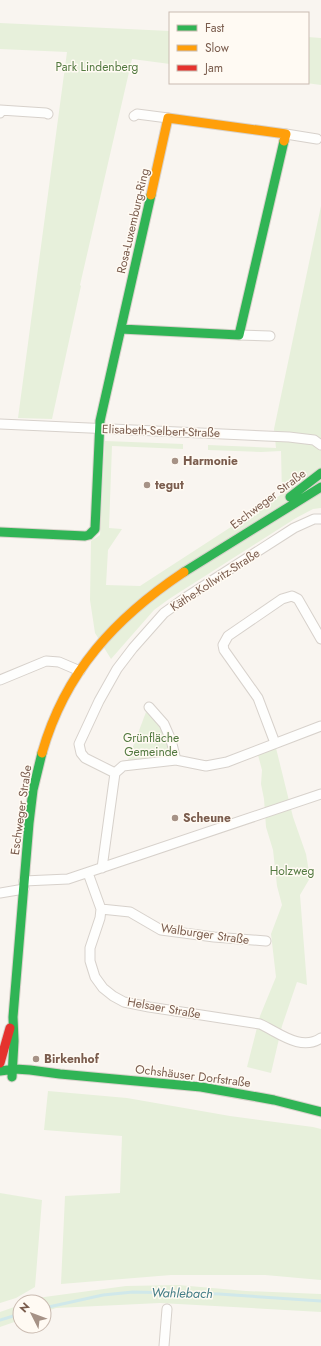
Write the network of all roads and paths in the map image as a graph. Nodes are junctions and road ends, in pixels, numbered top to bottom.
1 (0, 111) edge
2 (48, 114) dead end
3 (134, 116) dead end
4 (168, 118) junction
5 (286, 134) junction
6 (317, 139) dead end
7 (121, 329) junction
8 (239, 335) junction
9 (270, 336) dead end
10 (0, 424) edge
11 (101, 429) junction
12 (321, 445) edge
13 (321, 473) edge
14 (321, 487) edge
15 (321, 519) edge
16 (0, 532) edge
17 (230, 543) junction
18 (321, 639) edge
19 (80, 671) junction
20 (0, 680) edge
21 (149, 708) dead end
22 (321, 726) edge
23 (276, 743) junction
24 (176, 760) junction
25 (115, 773) junction
26 (321, 794) edge
27 (102, 868) junction
28 (88, 873) junction
29 (24, 885) junction
30 (0, 893) edge
31 (101, 909) junction
32 (266, 942) dead end
33 (13, 1017) junction
34 (321, 1038) edge
35 (0, 1063) edge
36 (0, 1072) edge
37 (13, 1073) junction
38 (321, 1112) edge
39 (167, 1309) dead end
40 (164, 1346) edge

1 - 2 street
3 - 4 street
4 - 5 main road
4 - 7 main road, Rosa-Luxemburg-Ring
5 - 6 street
5 - 8 main road
7 - 8 main road
7 - 11 main road, Rosa-Luxemburg-Ring
8 - 9 street
10 - 11 street, Elisabeth-Selbert-Straße
11 - 12 street, Elisabeth-Selbert-Straße
11 - 16 main road, Rosa-Luxemburg-Ring
13 - 17 main road, Eschweger Straße
14 - 17 main road, Eschweger Straße
15 - 25 street, Käthe-Kollwitz-Straße
17 - 19 main road, Eschweger Straße
18 - 23 street
19 - 20 street
19 - 29 main road, Eschweger Straße
21 - 24 street
22 - 23 street
23 - 24 street
24 - 25 street
25 - 27 street
26 - 27 street
27 - 28 street
28 - 29 street
28 - 31 street
29 - 30 street
29 - 33 main road, Eschweger Straße
31 - 32 street, Walburger Straße
31 - 34 street, Helsaer Straße
33 - 35 main road, Eschweger Straße
33 - 37 main road, Eschweger Straße
36 - 37 main road, Ochshäuser Dorfstraße
37 - 38 main road, Ochshäuser Dorfstraße
39 - 40 street

